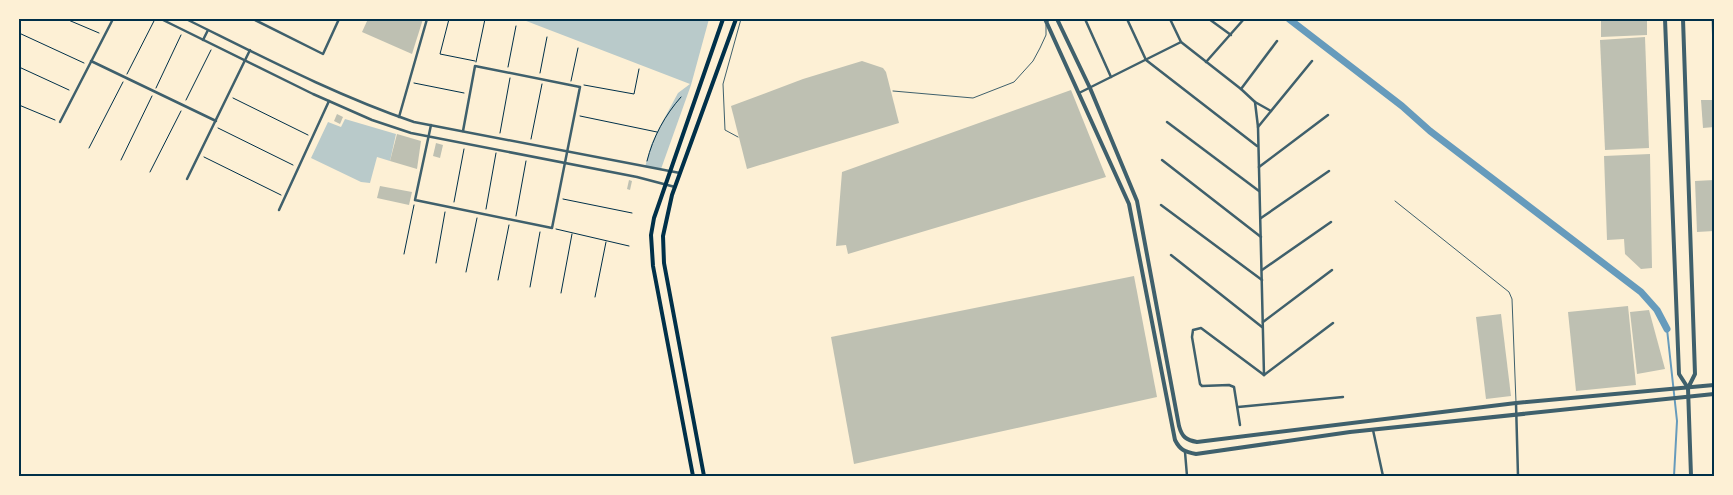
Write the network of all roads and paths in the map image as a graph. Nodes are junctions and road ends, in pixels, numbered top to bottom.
1 (66, 19) edge
2 (113, 19) edge
3 (155, 19) edge
4 (161, 19) edge
5 (186, 19) edge
6 (253, 19) edge
7 (338, 19) edge
8 (427, 19) edge
9 (449, 19) edge
10 (485, 19) edge
11 (723, 19) edge
12 (736, 19) edge
13 (741, 19) edge
14 (1052, 19) edge
15 (1056, 19) edge
16 (1085, 19) edge
17 (1127, 19) edge
18 (1170, 19) edge
19 (1208, 19) edge
20 (1244, 19) edge
21 (1665, 19) edge
22 (1683, 19) edge
23 (1046, 21) edge
24 (516, 26) dead end
25 (208, 30) junction
26 (19, 33) edge
27 (1231, 35) junction
28 (104, 36) junction
29 (547, 37) dead end
30 (203, 40) junction
31 (1277, 41) dead end
32 (1181, 42) junction
33 (578, 48) dead end
34 (250, 50) junction
35 (245, 60) junction
36 (1146, 60) junction
37 (91, 61) junction
38 (476, 61) junction
39 (1312, 61) dead end
40 (1206, 62) junction
41 (89, 65) junction
42 (475, 66) junction
43 (19, 67) edge
44 (639, 69) dead end
45 (507, 72) junction
46 (511, 73) junction
47 (1111, 77) junction
48 (125, 78) junction
49 (538, 78) junction
50 (543, 79) junction
51 (408, 82) junction
52 (570, 85) junction
53 (580, 87) junction
54 (1090, 88) junction
55 (1241, 89) junction
56 (893, 91) dead end
57 (75, 93) junction
58 (470, 94) junction
59 (1079, 94) junction
60 (228, 96) junction
61 (681, 97) dead end
62 (329, 101) junction
63 (1255, 102) junction
64 (19, 105) edge
65 (1271, 111) junction
66 (574, 115) junction
67 (1328, 115) dead end
68 (399, 117) junction
69 (216, 121) junction
70 (60, 122) joint
71 (1167, 122) dead end
72 (213, 125) junction
73 (431, 125) junction
74 (1258, 128) junction
75 (463, 131) junction
76 (657, 132) junction
77 (428, 136) junction
78 (313, 137) junction
79 (738, 137) dead end
80 (499, 138) junction
81 (466, 143) junction
82 (530, 144) junction
83 (1258, 147) junction
84 (89, 148) dead end
85 (497, 149) junction
86 (567, 152) junction
87 (199, 154) junction
88 (528, 155) junction
89 (1162, 160) dead end
90 (565, 163) junction
91 (646, 167) junction
92 (1259, 167) junction
93 (298, 168) junction
94 (669, 171) junction
95 (1329, 171) dead end
96 (680, 173) junction
97 (187, 179) dead end
98 (665, 184) junction
99 (675, 187) junction
100 (1259, 191) junction
101 (285, 197) junction
102 (558, 198) junction
103 (415, 200) junction
104 (1395, 201) dead end
105 (1161, 205) dead end
106 (446, 206) junction
107 (453, 208) junction
108 (279, 210) dead end
109 (478, 213) junction
110 (632, 213) dead end
111 (485, 214) junction
112 (510, 219) junction
113 (1260, 219) junction
114 (515, 220) junction
115 (1331, 222) dead end
116 (541, 226) junction
117 (552, 228) junction
118 (572, 233) junction
119 (1260, 237) junction
120 (606, 241) junction
121 (629, 246) dead end
122 (404, 254) dead end
123 (1171, 255) dead end
124 (436, 263) dead end
125 (1261, 270) junction
126 (1332, 270) dead end
127 (466, 272) dead end
128 (498, 280) dead end
129 (1262, 280) junction
130 (530, 287) dead end
131 (561, 293) dead end
132 (595, 297) dead end
133 (1263, 322) junction
134 (1333, 323) dead end
135 (1263, 327) junction
136 (1161, 328) junction
137 (1153, 330) junction
138 (1264, 375) junction
139 (1714, 385) edge
140 (1688, 388) junction
141 (1714, 394) edge
142 (1343, 397) dead end
143 (1688, 397) junction
144 (1516, 403) junction
145 (1238, 407) junction
146 (1516, 416) junction
147 (1240, 425) dead end
148 (1299, 430) junction
149 (1373, 430) junction
150 (1301, 440) junction
151 (1185, 452) junction
152 (693, 476) edge
153 (704, 476) edge
154 (1187, 476) edge
155 (1383, 476) edge
156 (1518, 476) edge
157 (1691, 476) edge

1 - 28 path
2 - 28 street
3 - 48 path
4 - 30 street
5 - 25 street
6 - 7 street
8 - 51 street
9 - 38 path
10 - 38 path
11 - 94 main road
12 - 96 main road
13 - 79 lane
14 - 23 lane
15 - 54 street
16 - 47 street
17 - 36 street
18 - 32 street
19 - 27 street
20 - 27 street
21 - 140 street
22 - 140 street
23 - 56 lane
23 - 59 street
24 - 45 path
25 - 30 street
25 - 34 street
26 - 41 path
27 - 40 street
28 - 37 street
29 - 49 path
30 - 35 street
31 - 55 street
32 - 36 street
32 - 40 street
33 - 52 path
34 - 35 street
34 - 68 street
35 - 60 street
35 - 62 street
36 - 47 street
36 - 83 street
37 - 41 street
37 - 48 street
38 - 42 path
39 - 65 street
40 - 55 street
41 - 57 street
42 - 45 street
42 - 58 street
43 - 57 path
44 - 53 path
45 - 46 street
46 - 49 street
46 - 80 path
47 - 54 street
48 - 69 street
48 - 84 path
49 - 50 street
50 - 52 street
50 - 82 path
51 - 58 path
51 - 68 street
52 - 53 street
53 - 66 street
54 - 59 street
54 - 136 street
55 - 63 street
57 - 70 street
58 - 75 street
59 - 137 street
60 - 69 street
60 - 78 path
61 - 76 path
62 - 77 street
62 - 78 street
63 - 65 street
63 - 74 street
64 - 70 path
65 - 74 street
66 - 76 path
66 - 86 street
67 - 92 street
68 - 73 street
69 - 72 street
71 - 100 street
72 - 87 street
72 - 93 path
73 - 75 street
73 - 77 street
74 - 83 street
75 - 80 street
76 - 91 path
77 - 81 street
77 - 103 street
78 - 93 street
80 - 82 street
81 - 85 street
81 - 107 path
82 - 86 street
83 - 92 street
85 - 88 street
85 - 111 path
86 - 90 street
86 - 91 street
87 - 97 street
87 - 101 path
88 - 90 street
88 - 114 path
89 - 119 street
90 - 98 street
90 - 102 street
91 - 94 street
92 - 100 street
93 - 101 street
94 - 96 street
94 - 98 main road
95 - 113 street
96 - 99 main road
98 - 99 street
98 - 152 main road
99 - 153 main road
100 - 113 street
101 - 108 street
102 - 110 path
102 - 117 street
103 - 106 street
103 - 122 path
104 - 144 lane
105 - 129 street
106 - 107 street
106 - 124 path
107 - 109 street
109 - 111 street
109 - 127 path
111 - 112 street
112 - 114 street
112 - 128 path
113 - 119 street
114 - 116 street
115 - 125 street
116 - 117 street
116 - 130 path
117 - 118 path
118 - 120 path
118 - 131 path
119 - 125 street
120 - 121 path
120 - 132 path
123 - 135 street
125 - 129 street
126 - 133 street
129 - 133 street
133 - 135 street
134 - 138 street
135 - 138 street
136 - 137 street
136 - 148 street
137 - 151 street
138 - 145 street
139 - 140 street
140 - 143 street
140 - 144 street
141 - 143 street
142 - 145 street
143 - 146 street
143 - 157 street
144 - 146 street
144 - 148 street
145 - 147 street
146 - 149 street
146 - 156 street
148 - 150 street
149 - 150 street
149 - 155 street
150 - 151 street
151 - 154 street

